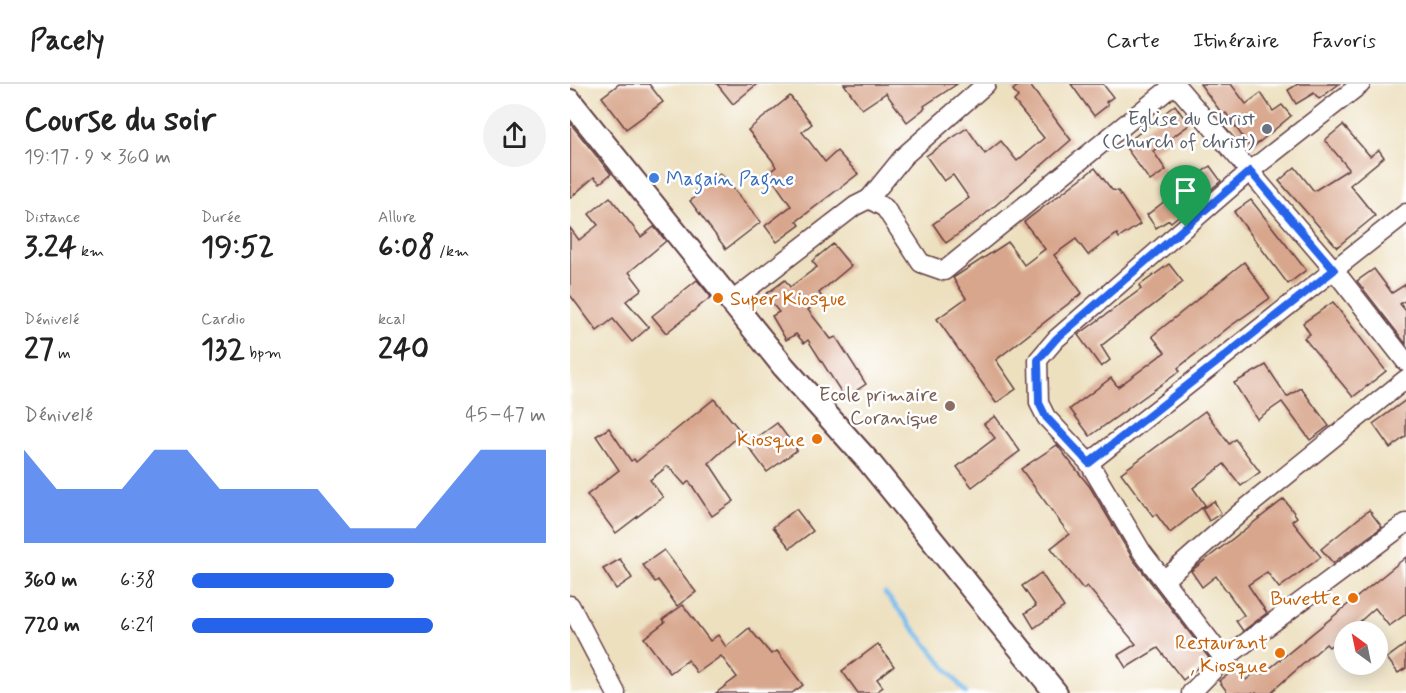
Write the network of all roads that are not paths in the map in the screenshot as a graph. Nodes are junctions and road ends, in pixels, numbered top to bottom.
1 (986, 84) edge
2 (1175, 84) edge
3 (1361, 84) edge
4 (570, 101) edge
5 (1250, 171) junction
6 (869, 199) junction
7 (1406, 213) edge
8 (1334, 270) junction
9 (732, 302) junction
10 (1406, 362) edge
11 (1406, 379) edge
12 (1089, 463) junction
13 (1406, 523) edge
14 (1164, 580) junction
15 (570, 605) edge
16 (1224, 659) junction
17 (616, 693) edge
18 (1056, 693) edge
19 (1191, 693) edge

1 - 6 street
2 - 5 street
2 - 6 street
3 - 5 street
4 - 9 main road
5 - 8 street
5 - 12 street
6 - 9 street
7 - 8 street
8 - 10 street
8 - 12 street
9 - 18 main road
11 - 14 street
12 - 14 street
13 - 16 street
14 - 16 street
15 - 17 street
16 - 19 street

